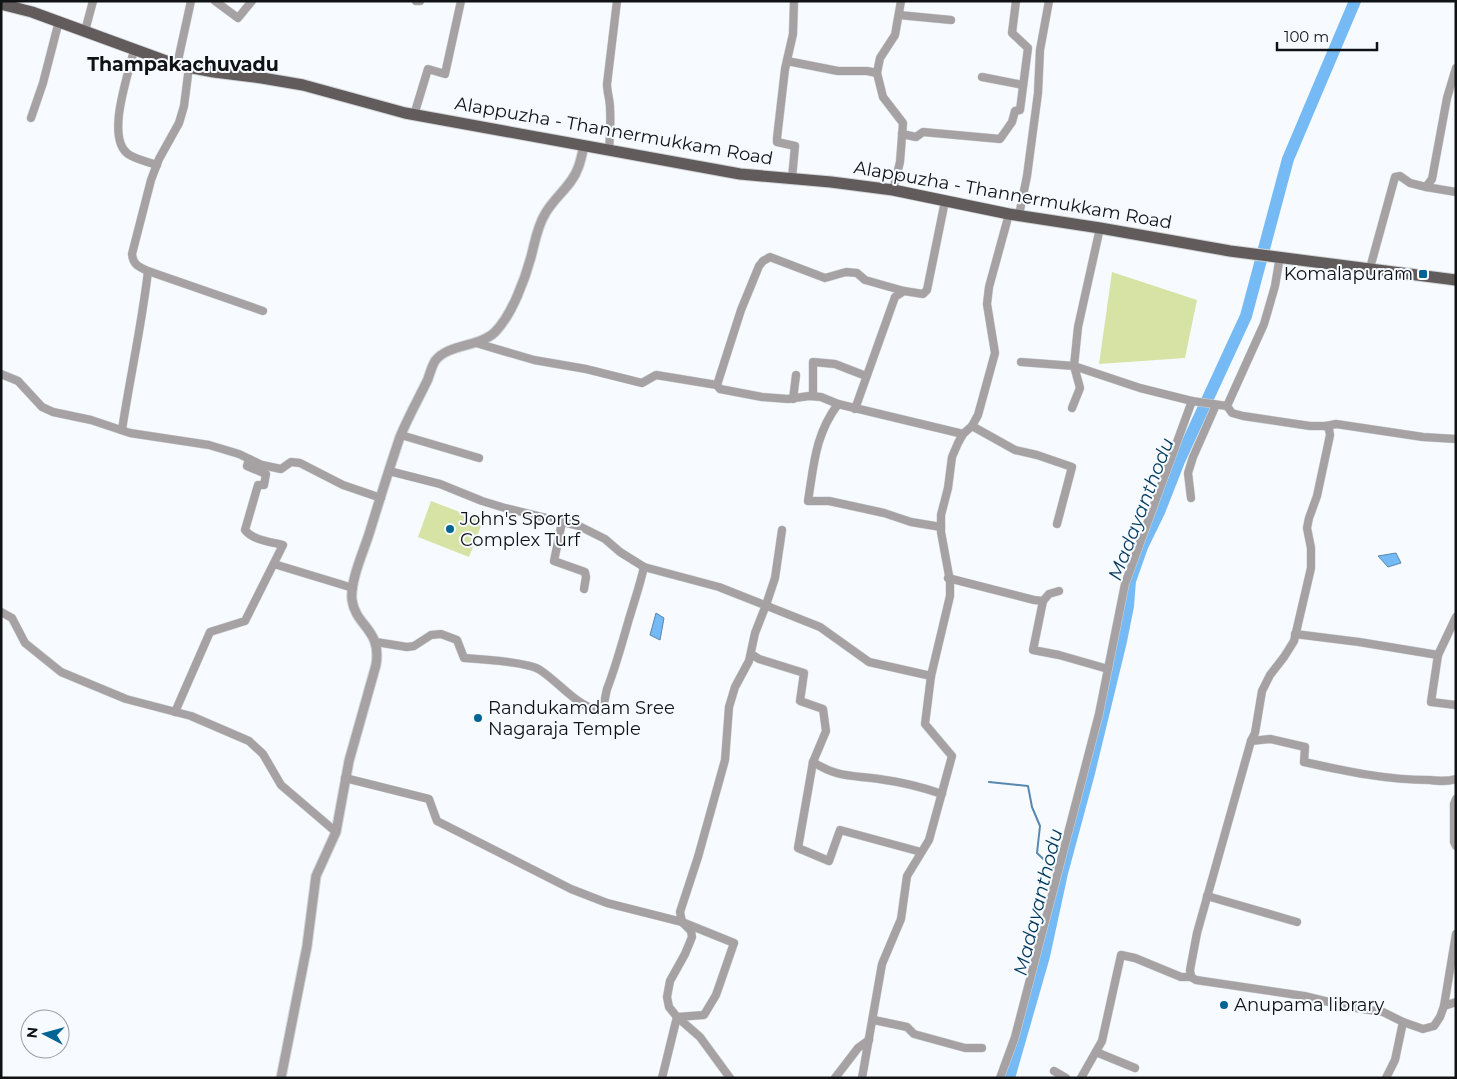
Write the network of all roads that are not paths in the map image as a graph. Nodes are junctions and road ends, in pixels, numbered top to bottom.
1 (93, 1) edge
2 (191, 1) edge
3 (215, 1) edge
4 (252, 1) edge
5 (461, 1) edge
6 (617, 1) edge
7 (794, 1) edge
8 (901, 1) edge
9 (1016, 1) edge
10 (1049, 1) edge
11 (1, 4) edge
12 (899, 15) junction
13 (951, 20) dead end
14 (59, 21) junction
15 (85, 31) junction
16 (134, 50) junction
17 (787, 61) junction
18 (183, 66) junction
19 (1456, 68) edge
20 (878, 72) junction
21 (982, 77) dead end
22 (1023, 85) junction
23 (414, 115) junction
24 (31, 118) dead end
25 (902, 134) junction
26 (584, 146) junction
27 (608, 150) junction
28 (156, 166) junction
29 (792, 178) junction
30 (1426, 187) junction
31 (893, 190) junction
32 (1456, 192) edge
33 (945, 201) junction
34 (1014, 214) junction
35 (1100, 228) junction
36 (1277, 256) junction
37 (1370, 268) junction
38 (148, 271) junction
39 (1456, 280) edge
40 (904, 291) junction
41 (263, 311) dead end
42 (476, 343) junction
43 (1021, 362) dead end
44 (1074, 366) junction
45 (1, 374) edge
46 (796, 375) dead end
47 (866, 376) junction
48 (717, 385) junction
49 (813, 396) junction
50 (793, 399) junction
51 (1192, 402) junction
52 (838, 404) junction
53 (1213, 405) junction
54 (1227, 406) junction
55 (1072, 408) dead end
56 (855, 409) junction
57 (972, 426) junction
58 (1326, 426) junction
59 (122, 430) junction
60 (963, 434) junction
61 (401, 435) junction
62 (1456, 439) edge
63 (479, 458) dead end
64 (249, 459) junction
65 (389, 471) junction
66 (381, 498) junction
67 (1191, 498) dead end
68 (562, 522) junction
69 (1057, 524) dead end
70 (941, 527) junction
71 (782, 530) dead end
72 (274, 564) junction
73 (644, 567) junction
74 (948, 578) junction
75 (353, 588) junction
76 (584, 589) dead end
77 (1059, 591) dead end
78 (1043, 601) junction
79 (766, 605) junction
80 (1, 612) edge
81 (1456, 617) edge
82 (1295, 634) junction
83 (376, 642) junction
84 (751, 654) junction
85 (1438, 655) junction
86 (1108, 669) junction
87 (931, 676) junction
88 (1456, 705) edge
89 (175, 712) junction
90 (1251, 740) junction
91 (813, 762) junction
92 (345, 778) junction
93 (1456, 779) edge
94 (942, 794) junction
95 (1456, 799) edge
96 (336, 832) junction
97 (1456, 846) edge
98 (921, 852) junction
99 (1207, 896) junction
100 (682, 922) junction
101 (1297, 922) dead end
102 (1456, 934) edge
103 (1191, 977) junction
104 (1456, 1002) edge
105 (1444, 1006) junction
106 (677, 1017) junction
107 (874, 1020) junction
108 (1403, 1022) junction
109 (868, 1040) junction
110 (982, 1048) dead end
111 (1096, 1052) junction
112 (1135, 1068) dead end
113 (1054, 1071) dead end
114 (281, 1078) edge
115 (662, 1078) edge
116 (730, 1078) edge
117 (835, 1078) edge
118 (862, 1078) edge
119 (1000, 1078) edge
120 (1066, 1078) edge
121 (1081, 1078) edge
122 (1386, 1078) edge

1 - 15 street
2 - 18 street
3 - 4 street
5 - 23 street
6 - 27 street
7 - 17 street
8 - 12 street
9 - 22 street
10 - 34 street
11 - 14 main road, Alappuzha - Thannermukkam Road
12 - 13 street
12 - 20 street
14 - 15 main road, Alappuzha - Thannermukkam Road
14 - 24 street
15 - 16 main road, Alappuzha - Thannermukkam Road
16 - 18 main road, Alappuzha - Thannermukkam Road
16 - 28 street
17 - 20 street
17 - 29 street
18 - 23 main road, Alappuzha - Thannermukkam Road
18 - 28 street
19 - 30 street
20 - 25 street
21 - 22 street
22 - 25 street
23 - 26 main road, Alappuzha - Thannermukkam Road
25 - 31 street
26 - 27 main road, Alappuzha - Thannermukkam Road
26 - 42 street
27 - 29 main road, Alappuzha - Thannermukkam Road
28 - 38 street
29 - 31 main road, Alappuzha - Thannermukkam Road
30 - 32 street
30 - 37 street
31 - 33 main road, Alappuzha - Thannermukkam Road
33 - 34 main road, Alappuzha - Thannermukkam Road
33 - 40 street
34 - 35 main road, Alappuzha - Thannermukkam Road
34 - 57 street
35 - 36 main road, Alappuzha - Thannermukkam Road
35 - 44 street
36 - 37 main road
36 - 54 street
37 - 39 main road
38 - 41 street
38 - 59 street
40 - 47 street
40 - 48 street
42 - 48 street
42 - 61 street
43 - 44 street
44 - 51 street
44 - 55 street
45 - 59 street
46 - 50 street
47 - 49 street
47 - 56 street
48 - 50 street
49 - 50 street
49 - 52 street
51 - 53 street
51 - 86 street
52 - 56 street
52 - 70 street
53 - 54 street
53 - 67 street
54 - 58 street
56 - 60 street
57 - 60 street
57 - 69 street
58 - 62 street
58 - 82 street
59 - 64 street
60 - 70 street
61 - 63 street
61 - 65 street
64 - 66 street
64 - 72 street
65 - 66 street
65 - 68 street
66 - 75 street
68 - 73 street
68 - 76 street
70 - 74 street
71 - 79 street
72 - 75 street
72 - 89 street
73 - 79 street
73 - 83 street
74 - 78 street
74 - 87 street
75 - 83 street
77 - 78 street
78 - 86 street
79 - 84 street
79 - 87 street
80 - 89 street
81 - 85 street
82 - 85 street
82 - 90 street
83 - 92 street
84 - 91 street
84 - 100 street
85 - 88 street
86 - 119 street
87 - 94 street
89 - 96 street
90 - 93 street
90 - 99 street
91 - 94 street
91 - 98 street
92 - 96 street
92 - 100 street
94 - 98 street
95 - 97 street
96 - 114 street
98 - 107 street
99 - 101 street
99 - 103 street
100 - 106 street
100 - 106 street
102 - 105 street
103 - 108 street
103 - 111 street
104 - 105 street
105 - 108 street
106 - 115 street
106 - 116 street
107 - 109 street
107 - 110 street
108 - 122 street
109 - 117 street
109 - 118 street
111 - 112 street
111 - 121 street
113 - 120 street

